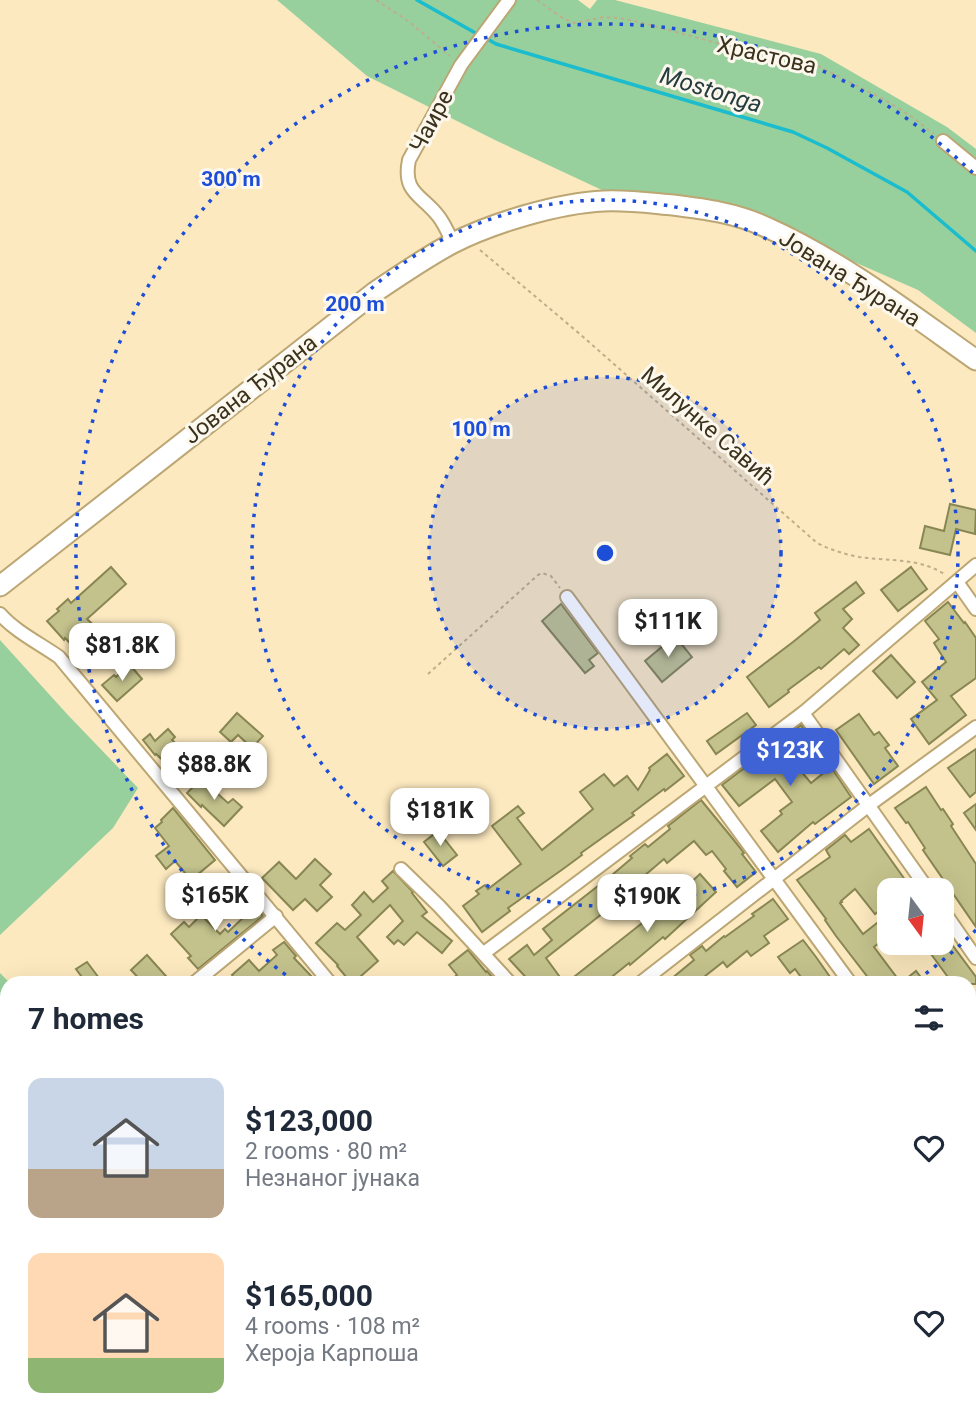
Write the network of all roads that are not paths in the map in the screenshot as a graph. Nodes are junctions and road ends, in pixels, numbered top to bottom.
1 (509, 0) edge
2 (943, 141) road end
3 (976, 168) edge
4 (459, 240) junction
5 (976, 360) edge
6 (976, 565) edge
7 (957, 582) junction
8 (0, 586) edge
9 (567, 597) road end
10 (976, 609) edge
11 (0, 614) edge
12 (803, 713) junction
13 (976, 727) edge
14 (707, 785) junction
15 (869, 805) junction
16 (401, 869) dead end
17 (775, 878) junction
18 (920, 878) edge
19 (276, 916) junction
20 (954, 926) edge
21 (484, 953) junction
22 (976, 958) edge
23 (203, 976) edge
24 (325, 976) edge
25 (504, 976) edge
26 (661, 976) edge
27 (845, 976) edge

1 - 4 street, Чаире
2 - 3 street
4 - 5 main road, Јована Ђурана
4 - 8 main road, Јована Ђурана
6 - 7 street
7 - 10 street
7 - 12 street
9 - 14 street
11 - 19 street
12 - 14 street
12 - 15 street
13 - 15 street
14 - 17 street
14 - 21 street
15 - 17 street
15 - 18 street
16 - 21 street
17 - 26 street
17 - 27 street
19 - 23 street
19 - 24 street
20 - 22 street
21 - 25 street

